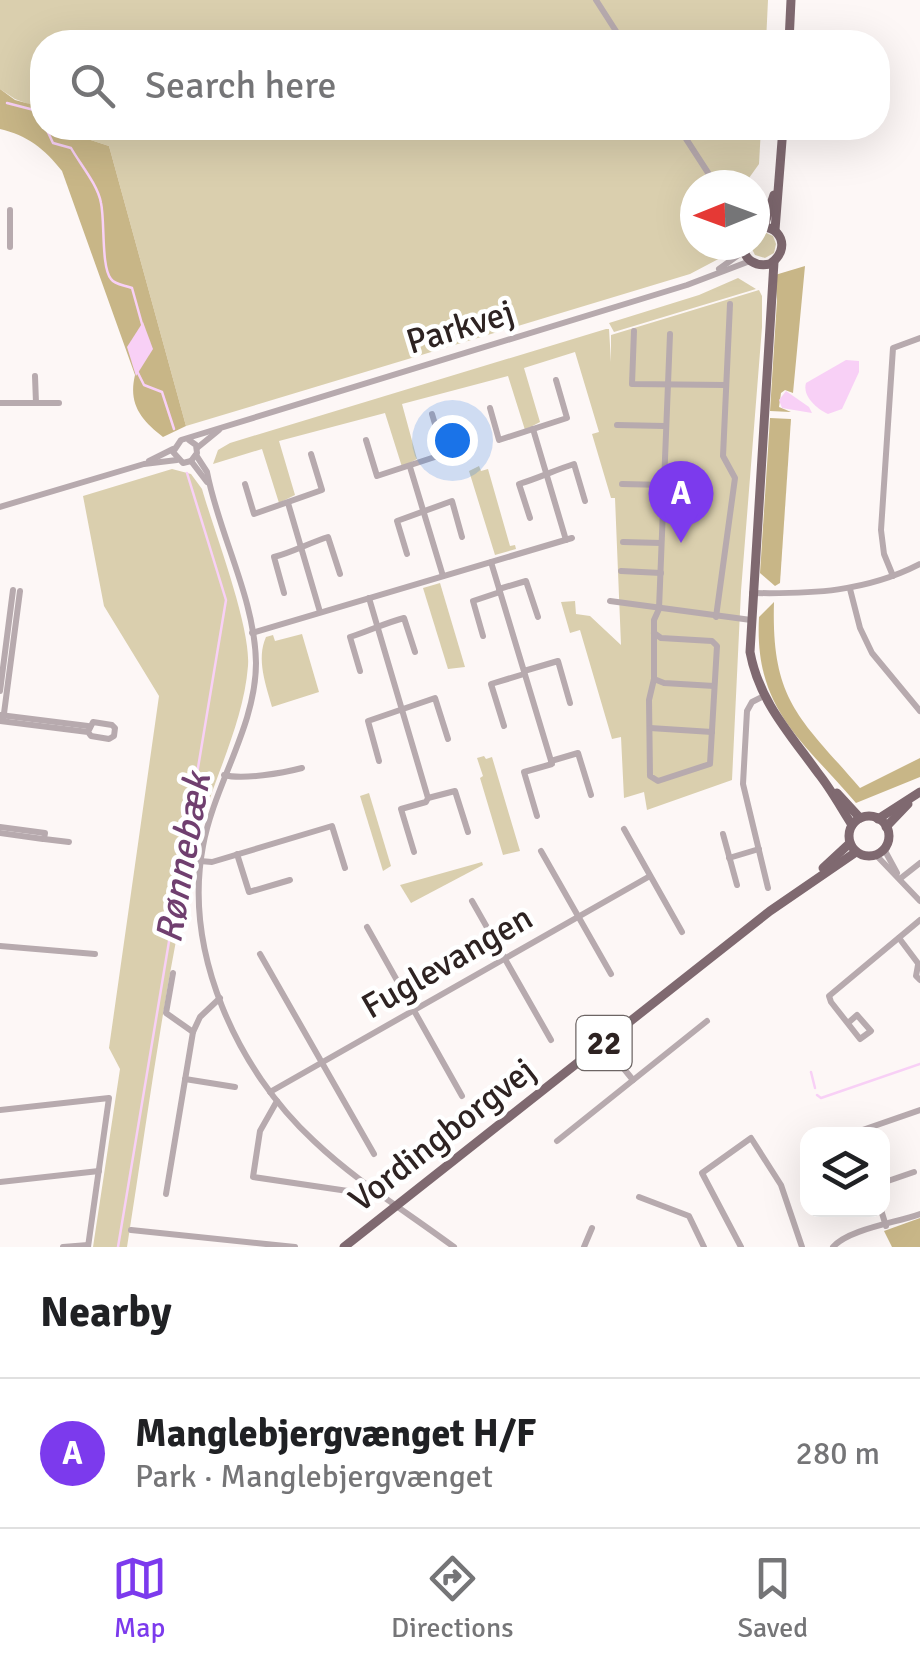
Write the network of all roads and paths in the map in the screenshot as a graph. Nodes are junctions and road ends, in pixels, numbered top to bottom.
1 (596, 0) edge
2 (791, 0) edge
3 (616, 30) edge
4 (789, 30) edge
5 (687, 140) edge
6 (783, 140) edge
7 (706, 170) edge
8 (770, 206) edge
9 (10, 210) dead end
10 (10, 223) junction
11 (0, 224) edge
12 (770, 232) edge
13 (10, 247) dead end
14 (729, 260) edge
15 (750, 261) joint
16 (774, 262) junction
17 (761, 266) junction
18 (710, 276) junction
19 (730, 304) dead end
20 (771, 317) junction
21 (634, 331) dead end
22 (670, 334) dead end
23 (920, 338) edge
24 (35, 376) dead end
25 (556, 380) dead end
26 (668, 384) junction
27 (726, 385) junction
28 (0, 403) edge
29 (36, 403) junction
30 (59, 403) dead end
31 (490, 408) dead end
32 (432, 414) dead end
33 (617, 425) dead end
34 (224, 426) junction
35 (664, 426) junction
36 (534, 429) junction
37 (189, 440) junction
38 (366, 440) dead end
39 (174, 449) junction
40 (311, 454) dead end
41 (195, 455) junction
42 (177, 460) junction
43 (144, 464) junction
44 (410, 467) junction
45 (547, 474) junction
46 (245, 484) dead end
47 (622, 484) dead end
48 (666, 484) junction
49 (585, 501) dead end
50 (288, 503) junction
51 (0, 508) edge
52 (424, 510) junction
53 (530, 518) dead end
54 (462, 537) dead end
55 (623, 542) dead end
56 (662, 543) junction
57 (301, 547) junction
58 (407, 554) dead end
59 (491, 562) junction
60 (920, 564) edge
61 (621, 571) dead end
62 (660, 573) junction
63 (340, 574) dead end
64 (443, 576) junction
65 (894, 576) junction
66 (850, 589) junction
67 (500, 590) junction
68 (284, 593) dead end
69 (752, 593) junction
70 (369, 598) junction
71 (610, 601) dead end
72 (659, 610) junction
73 (320, 612) junction
74 (538, 617) dead end
75 (716, 617) junction
76 (750, 620) junction
77 (378, 628) junction
78 (252, 632) junction
79 (654, 634) junction
80 (483, 636) dead end
81 (414, 652) dead end
82 (360, 671) dead end
83 (524, 672) junction
84 (654, 679) junction
85 (714, 686) junction
86 (0, 691) edge
87 (764, 696) junction
88 (570, 703) dead end
89 (402, 709) junction
90 (920, 712) edge
91 (2, 718) edge
92 (504, 726) dead end
93 (650, 728) junction
94 (88, 729) dead end
95 (712, 732) junction
96 (448, 739) dead end
97 (379, 761) dead end
98 (551, 761) junction
99 (302, 768) dead end
100 (224, 776) junction
101 (919, 792) edge
102 (590, 795) dead end
103 (428, 798) junction
104 (536, 816) dead end
105 (856, 822) junction
106 (882, 823) junction
107 (624, 829) dead end
108 (0, 830) edge
109 (468, 832) dead end
110 (723, 834) dead end
111 (69, 842) dead end
112 (853, 847) junction
113 (759, 850) junction
114 (541, 851) dead end
115 (414, 852) dead end
116 (880, 852) junction
117 (237, 854) junction
118 (730, 858) junction
119 (200, 862) junction
120 (920, 863) edge
121 (345, 868) dead end
122 (650, 876) junction
123 (899, 876) junction
124 (290, 880) dead end
125 (737, 885) dead end
126 (768, 888) dead end
127 (472, 901) dead end
128 (920, 901) edge
129 (578, 916) junction
130 (920, 920) edge
131 (367, 927) dead end
132 (682, 932) dead end
133 (898, 938) junction
134 (0, 946) edge
135 (95, 954) dead end
136 (260, 954) dead end
137 (506, 958) junction
138 (919, 965) edge
139 (173, 973) dead end
140 (611, 974) dead end
141 (920, 980) edge
142 (220, 998) junction
143 (414, 1010) junction
144 (708, 1021) dead end
145 (848, 1023) dead end
146 (193, 1032) junction
147 (551, 1040) dead end
148 (603, 1043) junction
149 (322, 1062) junction
150 (185, 1080) junction
151 (633, 1080) junction
152 (235, 1087) dead end
153 (270, 1092) junction
154 (462, 1096) dead end
155 (277, 1101) junction
156 (0, 1110) edge
157 (920, 1110) edge
158 (871, 1127) edge
159 (558, 1141) dead end
160 (374, 1154) dead end
161 (100, 1171) junction
162 (914, 1172) dead end
163 (890, 1181) edge
164 (0, 1182) edge
165 (348, 1191) dead end
166 (166, 1194) dead end
167 (639, 1197) dead end
168 (399, 1206) junction
169 (920, 1214) edge
170 (883, 1217) edge
171 (886, 1226) junction
172 (592, 1228) dead end
173 (131, 1230) dead end
174 (88, 1246) edge
175 (63, 1247) edge
176 (295, 1247) edge
177 (344, 1247) edge
178 (454, 1247) edge
179 (584, 1247) edge
180 (704, 1247) edge
181 (741, 1247) edge
182 (802, 1247) edge
183 (833, 1247) edge

1 - 3 street
2 - 4 main road
5 - 7 street
6 - 8 main road
9 - 10 street
10 - 11 street
10 - 13 street
12 - 16 main road
14 - 18 street, Parkvej
15 - 17 main road
15 - 18 street, Parkvej
16 - 17 main road
16 - 20 main road
17 - 20 main road
18 - 34 street, Parkvej
19 - 27 street
20 - 69 main road
21 - 26 street
22 - 26 street
23 - 65 street
24 - 29 street
25 - 36 street
26 - 27 street
26 - 35 street
27 - 75 street
28 - 29 street
29 - 30 street
31 - 36 street
32 - 44 street
33 - 35 street
34 - 37 street, Parkvej
34 - 41 street, Parkvej
35 - 48 street
36 - 45 street
37 - 39 street, Parkvej
37 - 41 street
38 - 44 street
39 - 42 street
39 - 43 street
40 - 50 street
41 - 42 street
41 - 78 street
42 - 43 street
43 - 51 street
44 - 52 street
45 - 49 street
45 - 53 street
45 - 59 street
46 - 50 street
47 - 48 street
48 - 56 street
50 - 57 street
52 - 54 street
52 - 58 street
52 - 64 street
55 - 56 street
56 - 62 street
57 - 63 street
57 - 68 street
57 - 73 street
59 - 64 street
59 - 67 street
60 - 65 street
61 - 62 street
62 - 72 street
64 - 70 street
65 - 66 street
66 - 69 street
66 - 90 street
67 - 74 street
67 - 80 street
67 - 83 street
69 - 76 main road
70 - 73 street
70 - 77 street
71 - 72 street
72 - 75 street
72 - 79 street
73 - 78 street
75 - 76 street
76 - 87 main road
77 - 81 street
77 - 82 street
77 - 89 street
78 - 100 street
79 - 84 street
79 - 85 street
83 - 88 street
83 - 92 street
83 - 98 street
84 - 85 street
84 - 93 street
85 - 95 street
86 - 91 street
87 - 105 main road
87 - 113 street
89 - 96 street
89 - 97 street
89 - 103 street
91 - 94 street
93 - 95 street
93 - 95 street
98 - 102 street
98 - 104 street
99 - 100 street
100 - 119 street
101 - 106 main road
103 - 109 street
103 - 115 street
105 - 106 main road
105 - 112 main road
106 - 116 main road
107 - 122 street
108 - 111 street
110 - 118 street
112 - 116 main road
112 - 148 main road, Vordingborgvej / 22
113 - 118 street
113 - 126 street
114 - 129 street
116 - 123 street
117 - 119 street
117 - 121 street
117 - 124 street
118 - 125 street
119 - 142 street
120 - 123 street
122 - 129 street, Fuglevangen
122 - 132 street
123 - 128 street
127 - 137 street
129 - 137 street, Fuglevangen
129 - 140 street
130 - 133 street
131 - 143 street
133 - 138 street
133 - 145 street
134 - 135 street
136 - 149 street
137 - 143 street, Fuglevangen
137 - 147 street
138 - 141 street
139 - 146 street
142 - 146 street
142 - 153 street
143 - 149 street, Fuglevangen
143 - 154 street
144 - 151 street
146 - 150 street
148 - 151 street
148 - 168 main road, Vordingborgvej / 22
149 - 153 street, Fuglevangen
149 - 160 street
150 - 152 street
150 - 166 street
151 - 159 street
153 - 155 street
155 - 165 street
155 - 168 street
156 - 161 street
157 - 158 street
161 - 164 street
161 - 174 street
162 - 163 street
167 - 180 street
168 - 177 main road, Vordingborgvej / 22
168 - 178 street
169 - 171 street
170 - 171 street
171 - 183 street
172 - 179 street
173 - 176 street
174 - 175 street
181 - 182 street

